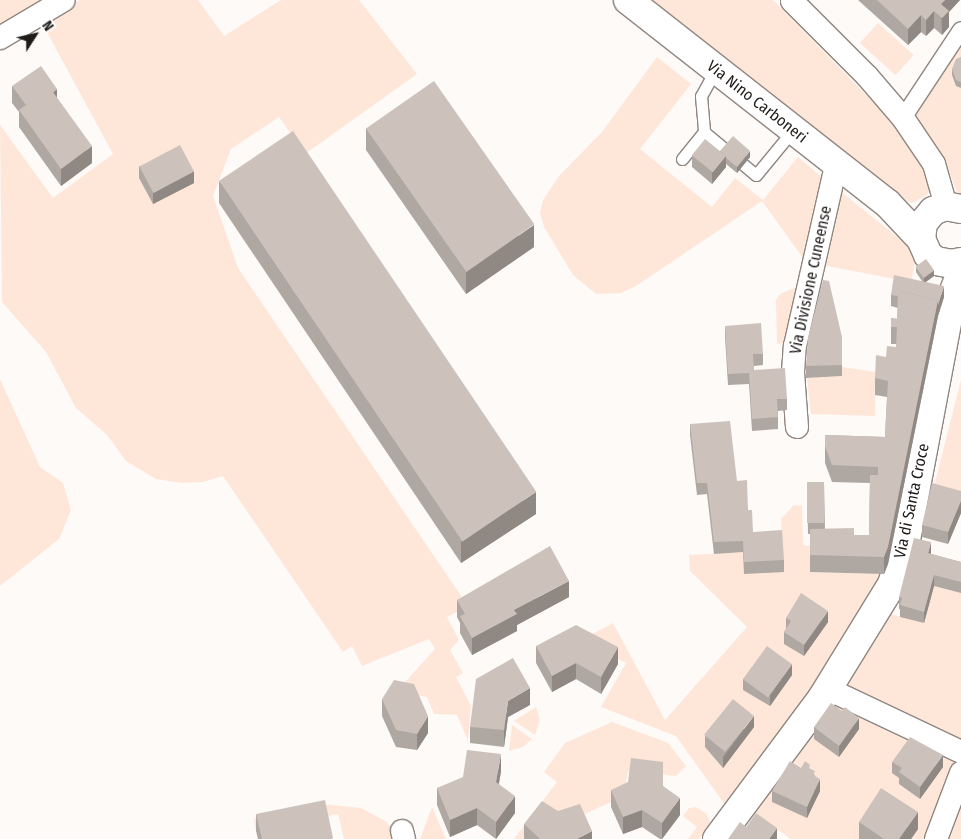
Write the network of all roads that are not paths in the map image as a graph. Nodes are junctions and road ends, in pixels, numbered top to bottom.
1 (64, 0) edge
2 (628, 0) edge
3 (792, 1) edge
4 (961, 30) edge
5 (0, 38) edge
6 (716, 69) junction
7 (903, 118) junction
8 (793, 130) junction
9 (704, 132) junction
10 (682, 159) dead end
11 (836, 165) junction
12 (942, 232) edge
13 (956, 296) edge
14 (797, 427) dead end
15 (828, 689) junction
16 (961, 752) edge
17 (961, 773) edge
18 (717, 839) edge
19 (936, 839) edge

1 - 5 street
2 - 6 main road, Via Nino Carboneri
3 - 7 street
4 - 7 street
6 - 8 main road, Via Nino Carboneri
6 - 9 lane
7 - 12 street
8 - 9 lane
8 - 11 main road, Via Nino Carboneri
9 - 10 lane
11 - 12 main road, Via Nino Carboneri
11 - 14 street, Via Divisione Cuneense
12 - 13 main road, Via di Santa Croce
13 - 15 main road, Via di Santa Croce
15 - 16 street
15 - 18 main road, Via di Santa Croce
17 - 19 street

